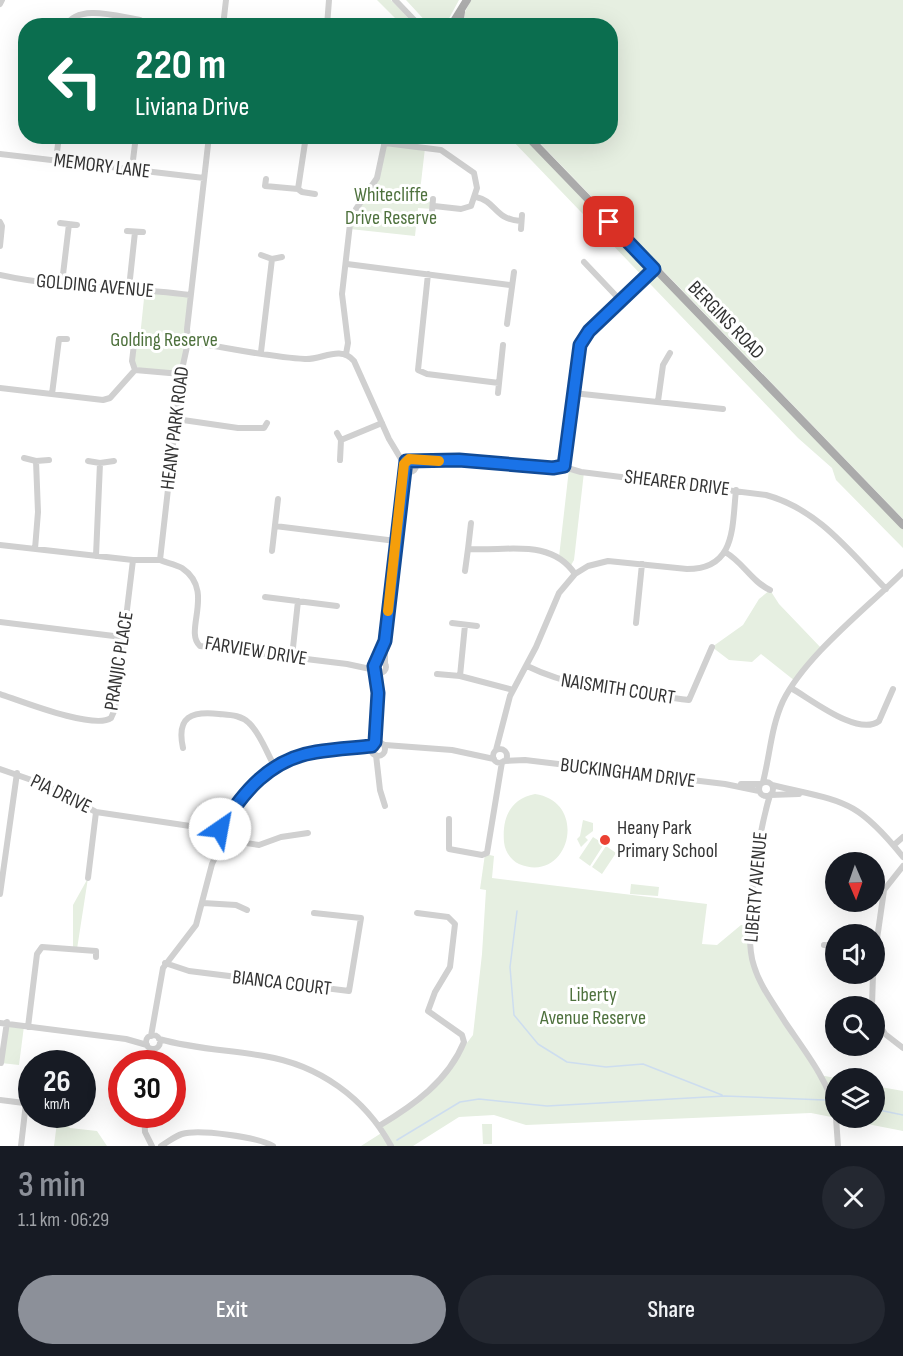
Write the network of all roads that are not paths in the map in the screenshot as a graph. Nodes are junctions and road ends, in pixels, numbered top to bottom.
1 (2, 0) edge
2 (226, 0) edge
3 (329, 0) edge
4 (395, 0) edge
5 (0, 4) edge
6 (464, 4) edge
7 (71, 18) edge
8 (123, 18) edge
9 (224, 18) edge
10 (328, 18) edge
11 (412, 18) edge
12 (456, 18) edge
13 (58, 144) edge
14 (135, 144) edge
15 (208, 144) edge
16 (305, 144) edge
17 (385, 144) edge
18 (408, 144) edge
19 (534, 144) edge
20 (0, 154) edge
21 (56, 160) junction
22 (132, 168) junction
23 (204, 178) junction
24 (265, 187) dead end
25 (298, 189) junction
26 (315, 194) dead end
27 (476, 197) junction
28 (433, 206) dead end
29 (0, 222) edge
30 (60, 223) dead end
31 (69, 224) junction
32 (77, 225) dead end
33 (521, 229) dead end
34 (127, 231) dead end
35 (135, 232) junction
36 (143, 232) dead end
37 (0, 246) edge
38 (261, 255) dead end
39 (282, 257) dead end
40 (272, 259) junction
41 (584, 262) dead end
42 (347, 264) junction
43 (654, 269) junction
44 (514, 272) dead end
45 (0, 274) edge
46 (428, 274) junction
47 (62, 283) junction
48 (510, 285) junction
49 (129, 288) junction
50 (190, 295) junction
51 (621, 301) junction
52 (507, 324) dead end
53 (135, 336) dead end
54 (67, 339) dead end
55 (188, 342) junction
56 (503, 345) dead end
57 (261, 352) junction
58 (670, 353) dead end
59 (346, 354) junction
60 (135, 370) junction
61 (181, 374) junction
62 (499, 383) junction
63 (0, 388) edge
64 (498, 393) dead end
65 (573, 393) junction
66 (52, 394) junction
67 (658, 401) junction
68 (723, 409) dead end
69 (176, 419) junction
70 (382, 423) junction
71 (266, 429) dead end
72 (337, 433) dead end
73 (341, 440) junction
74 (24, 458) dead end
75 (49, 460) dead end
76 (340, 460) dead end
77 (36, 461) junction
78 (88, 461) dead end
79 (114, 461) dead end
80 (100, 464) junction
81 (410, 466) junction
82 (564, 466) junction
83 (736, 490) junction
84 (278, 499) dead end
85 (471, 523) dead end
86 (903, 525) edge
87 (275, 526) junction
88 (396, 541) junction
89 (0, 545) edge
90 (35, 549) junction
91 (468, 549) junction
92 (272, 551) dead end
93 (725, 552) junction
94 (96, 556) junction
95 (133, 560) junction
96 (160, 560) junction
97 (642, 564) junction
98 (465, 571) dead end
99 (903, 572) edge
100 (574, 574) junction
101 (886, 589) junction
102 (770, 590) dead end
103 (265, 597) dead end
104 (298, 601) junction
105 (338, 606) dead end
106 (0, 622) edge
107 (452, 623) dead end
108 (636, 623) dead end
109 (465, 625) junction
110 (477, 626) dead end
111 (122, 637) junction
112 (712, 648) dead end
113 (292, 657) junction
114 (527, 666) junction
115 (379, 667) junction
116 (437, 674) dead end
117 (460, 676) junction
118 (791, 688) junction
119 (893, 689) dead end
120 (513, 690) junction
121 (0, 694) edge
122 (503, 733) junction
123 (183, 748) dead end
124 (379, 749) junction
125 (496, 751) junction
126 (505, 752) junction
127 (472, 753) junction
128 (770, 755) junction
129 (525, 760) junction
130 (499, 761) junction
131 (275, 767) junction
132 (0, 769) edge
133 (17, 773) junction
134 (771, 784) junction
135 (761, 788) junction
136 (805, 794) junction
137 (770, 795) junction
138 (385, 806) dead end
139 (96, 812) junction
140 (763, 817) junction
141 (450, 819) dead end
142 (308, 833) dead end
143 (222, 835) junction
144 (903, 837) edge
145 (894, 845) junction
146 (903, 857) edge
147 (903, 866) edge
148 (88, 878) dead end
149 (885, 889) edge
150 (0, 894) edge
151 (203, 903) junction
152 (247, 910) dead end
153 (314, 913) dead end
154 (417, 913) dead end
155 (96, 951) dead end
156 (165, 963) junction
157 (3, 1022) edge
158 (28, 1027) junction
159 (885, 1034) edge
160 (153, 1042) junction
161 (903, 1048) edge
162 (152, 1050) edge
163 (0, 1066) edge
164 (825, 1087) edge
165 (0, 1100) edge
166 (18, 1102) edge
167 (379, 1126) junction
168 (24, 1128) edge
169 (145, 1128) edge
170 (837, 1128) edge
171 (21, 1146) edge
172 (153, 1146) edge
173 (161, 1146) edge
174 (273, 1146) edge
175 (391, 1146) edge
176 (838, 1146) edge

1 - 5 street
2 - 9 street
3 - 10 street
4 - 11 street
6 - 12 main road
7 - 8 street
13 - 21 street
14 - 22 street
15 - 23 street, HEANY PARK ROAD
16 - 25 street
17 - 42 street
18 - 27 street
19 - 43 main road, BERGINS ROAD
20 - 21 street, MEMORY LANE
21 - 22 street, MEMORY LANE
22 - 23 street, MEMORY LANE
23 - 50 street, HEANY PARK ROAD
24 - 25 street
25 - 26 street
27 - 28 street
27 - 33 street
29 - 37 street
30 - 31 street
31 - 32 street
31 - 47 street
34 - 35 street
35 - 36 street
35 - 49 street
38 - 40 street
39 - 40 street
40 - 57 street
41 - 51 street
42 - 46 street
42 - 59 street
43 - 51 street
43 - 86 main road, BERGINS ROAD
44 - 48 street
45 - 47 street, GOLDING AVENUE
46 - 48 street
46 - 62 street
47 - 49 street, GOLDING AVENUE
48 - 52 street
49 - 50 street, GOLDING AVENUE
50 - 55 street, HEANY PARK ROAD
51 - 65 street
53 - 60 street
54 - 66 street
55 - 57 street
55 - 61 street, HEANY PARK ROAD
56 - 62 street
57 - 59 street
58 - 67 street
59 - 70 street
60 - 61 street
60 - 66 street
61 - 69 street, HEANY PARK ROAD
62 - 64 street
63 - 66 street
65 - 67 street
65 - 82 street
67 - 68 street
69 - 71 street
69 - 96 street, HEANY PARK ROAD
70 - 73 street
70 - 81 street
72 - 73 street
73 - 76 street
74 - 77 street
75 - 77 street
77 - 90 street
78 - 80 street
79 - 80 street
80 - 94 street
81 - 82 street, SHEARER DRIVE
81 - 88 street
82 - 83 street, SHEARER DRIVE
83 - 93 street
83 - 101 street, SHEARER DRIVE
84 - 87 street
85 - 91 street
87 - 88 street
87 - 92 street
88 - 115 street
89 - 90 street
90 - 94 street
91 - 98 street
91 - 100 street
93 - 97 street
93 - 102 street
94 - 95 street
95 - 96 street
95 - 111 street, PRANJIC PLACE
96 - 113 street, FARVIEW DRIVE
97 - 100 street
97 - 108 street
99 - 101 street, LIBERTY AVENUE
100 - 114 street
101 - 118 street, LIBERTY AVENUE
103 - 104 street
104 - 105 street
104 - 113 street
106 - 111 street
107 - 109 street
109 - 110 street
109 - 117 street
111 - 121 street, PRANJIC PLACE
112 - 114 street, NAISMITH COURT
113 - 115 street, FARVIEW DRIVE
114 - 120 street
115 - 124 street
116 - 117 street
117 - 120 street
118 - 119 street
118 - 128 street, LIBERTY AVENUE
120 - 122 street
122 - 125 street
122 - 126 street
123 - 131 street
124 - 127 street
124 - 131 street
124 - 138 street
125 - 126 street, BUCKINGHAM DRIVE
125 - 127 street, BUCKINGHAM DRIVE
125 - 130 street
126 - 129 street, BUCKINGHAM DRIVE
126 - 130 street
127 - 130 street, BUCKINGHAM DRIVE
128 - 134 street, LIBERTY AVENUE
128 - 135 street, LIBERTY AVENUE
129 - 130 street, BUCKINGHAM DRIVE
129 - 135 street, BUCKINGHAM DRIVE
130 - 141 street
131 - 143 street
132 - 133 street, PIA DRIVE
133 - 139 street, PIA DRIVE
133 - 150 street
134 - 135 street
134 - 136 street
134 - 137 street, LIBERTY AVENUE
135 - 137 street
135 - 140 street, LIBERTY AVENUE
136 - 137 street
136 - 145 street
137 - 140 street, LIBERTY AVENUE
139 - 143 street, PIA DRIVE
139 - 148 street
140 - 164 street, LIBERTY AVENUE
142 - 143 street, PIA DRIVE
143 - 151 street
144 - 145 street
145 - 146 street
147 - 149 street
151 - 152 street
151 - 156 street
153 - 156 street, BIANCA COURT
154 - 167 street
155 - 158 street
156 - 160 street
157 - 158 street
157 - 163 street
158 - 160 street
159 - 161 street
160 - 162 street
160 - 167 street
165 - 166 street
167 - 175 street
168 - 171 street
169 - 172 street
170 - 176 street, LIBERTY AVENUE
173 - 174 street

